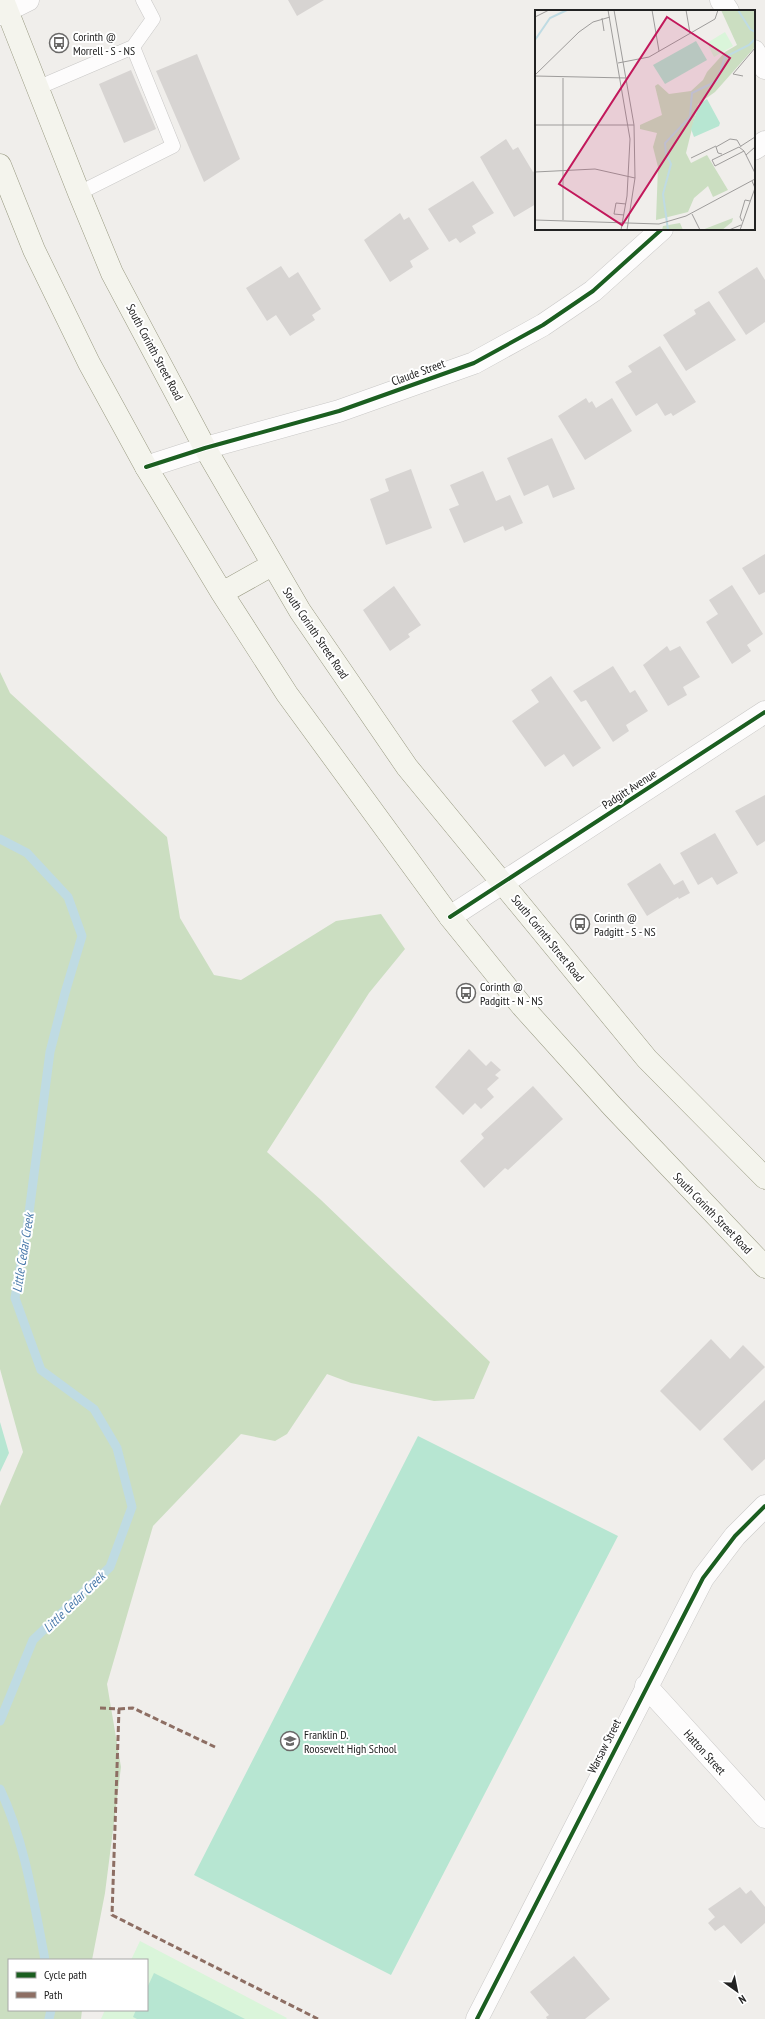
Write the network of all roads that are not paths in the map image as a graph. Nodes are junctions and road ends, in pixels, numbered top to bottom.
1 (28, 0) edge
2 (143, 0) edge
3 (721, 0) edge
4 (3, 8) edge
5 (727, 10) edge
6 (133, 47) junction
7 (755, 53) edge
8 (765, 68) edge
9 (37, 88) junction
10 (765, 142) edge
11 (755, 148) edge
12 (0, 166) edge
13 (79, 193) junction
14 (661, 230) edge
15 (206, 448) junction
16 (146, 467) junction
17 (272, 565) junction
18 (222, 593) junction
19 (765, 712) edge
20 (503, 883) junction
21 (450, 918) junction
22 (765, 1178) edge
23 (765, 1267) edge
24 (765, 1506) edge
25 (646, 1686) junction
26 (765, 1817) edge
27 (483, 2016) edge

1 - 4 street
2 - 6 lane
3 - 5 street
4 - 9 main road, South Corinth Street Road
6 - 9 lane
6 - 13 lane
7 - 8 street
9 - 13 main road, South Corinth Street Road
10 - 11 street
12 - 16 main road, South Corinth Street Road
13 - 15 main road, South Corinth Street Road
14 - 15 street, Claude Street
15 - 16 street, Claude Street
15 - 17 main road, South Corinth Street Road
16 - 18 main road, South Corinth Street Road
17 - 18 main road
17 - 20 main road, South Corinth Street Road
18 - 21 main road, South Corinth Street Road
19 - 20 street, Padgitt Avenue
20 - 21 street, Padgitt Avenue
20 - 22 main road, South Corinth Street Road
21 - 23 main road, South Corinth Street Road
24 - 25 street, Warsaw Street
25 - 26 street, Hatton Street
25 - 27 street, Warsaw Street

